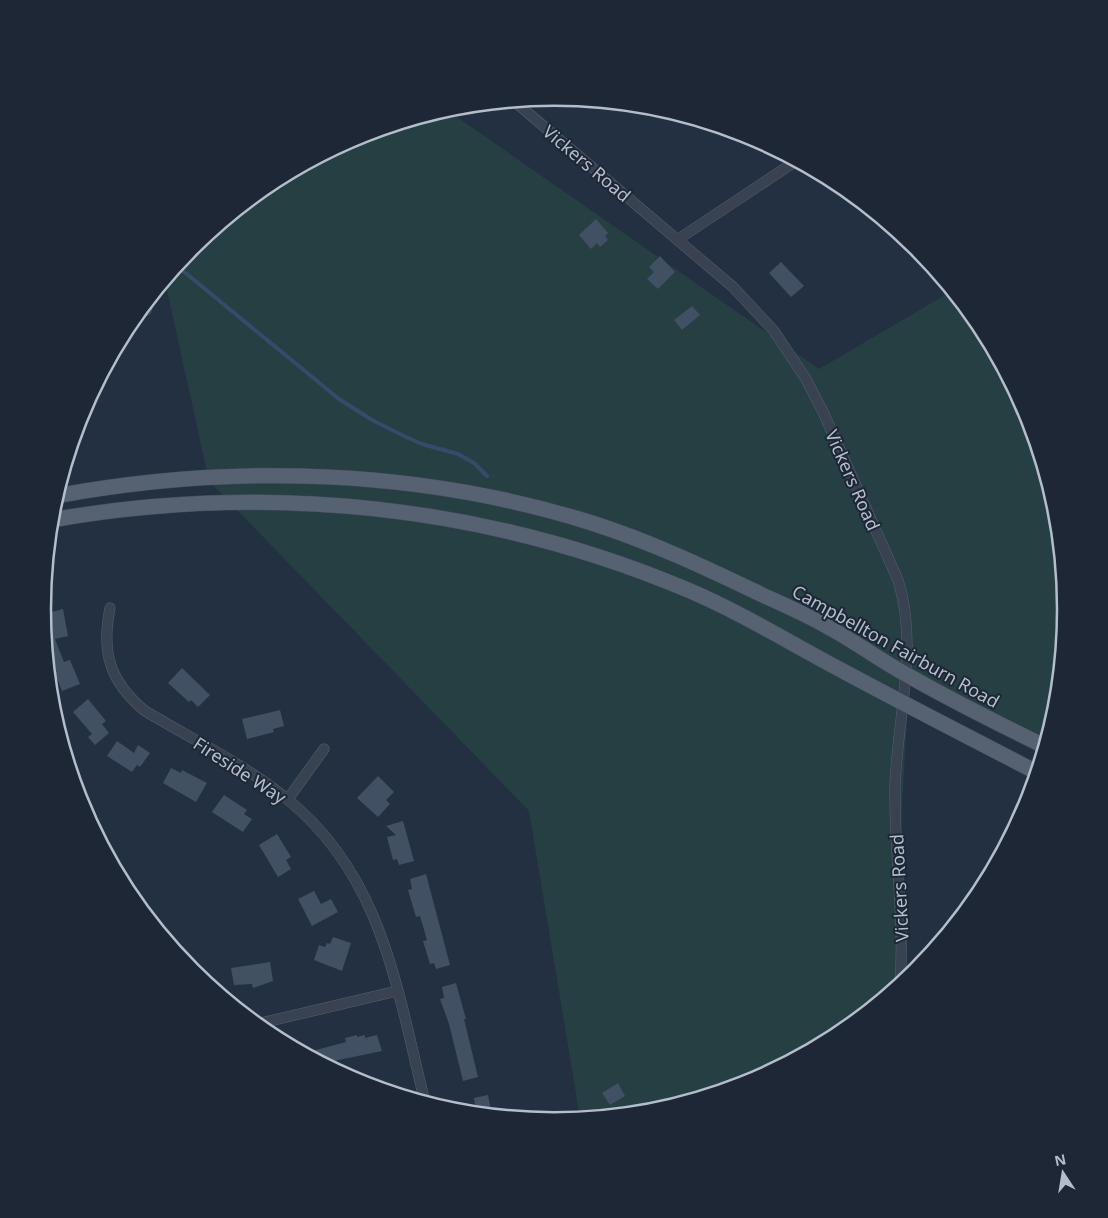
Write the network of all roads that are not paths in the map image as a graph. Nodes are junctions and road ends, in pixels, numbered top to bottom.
1 (520, 107) edge
2 (789, 165) edge
3 (678, 240) junction
4 (65, 495) edge
5 (60, 519) edge
6 (110, 608) dead end
7 (906, 675) junction
8 (902, 702) junction
9 (1039, 743) edge
10 (324, 749) dead end
11 (1031, 769) edge
12 (288, 799) junction
13 (901, 972) edge
14 (397, 991) junction
15 (267, 1022) edge
16 (423, 1095) edge

1 - 3 street, Vickers Road
2 - 3 street
3 - 7 street, Vickers Road
4 - 7 main road, Campbellton Fairburn Road
5 - 8 main road
6 - 12 street, Fireside Way
7 - 8 street, Vickers Road
7 - 9 main road, Campbellton Fairburn Road
8 - 11 main road
8 - 13 street, Vickers Road
10 - 12 street
12 - 14 street, Fireside Way
14 - 15 street
14 - 16 street, Fireside Way

